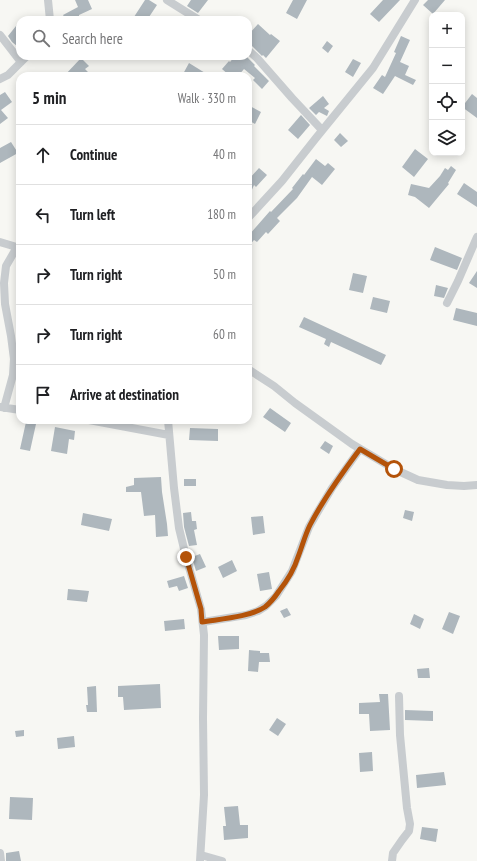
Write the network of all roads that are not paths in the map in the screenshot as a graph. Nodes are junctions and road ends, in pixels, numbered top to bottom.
1 (48, 0) edge
2 (167, 0) edge
3 (415, 0) edge
4 (50, 16) edge
5 (193, 16) edge
6 (0, 35) edge
7 (16, 51) edge
8 (252, 54) edge
9 (23, 60) edge
10 (0, 79) edge
11 (322, 130) junction
12 (252, 214) edge
13 (477, 237) edge
14 (0, 242) edge
15 (16, 247) edge
16 (16, 252) edge
17 (447, 303) dead end
18 (252, 371) edge
19 (2, 408) edge
20 (16, 410) edge
21 (110, 424) edge
22 (168, 424) edge
23 (169, 435) junction
24 (360, 449) junction
25 (477, 485) edge
26 (202, 622) junction
27 (399, 696) dead end
28 (0, 852) edge
29 (201, 858) edge
30 (1, 861) edge
31 (222, 861) edge
32 (392, 861) edge

1 - 4 street
2 - 5 street
3 - 11 street
6 - 7 street
8 - 11 street
9 - 10 street
11 - 12 street
13 - 17 street
14 - 15 street
16 - 19 street
18 - 24 street
19 - 20 street
21 - 23 street
22 - 23 street
23 - 26 street
24 - 25 street
24 - 26 street
26 - 29 street
27 - 32 street
28 - 30 street
29 - 31 street

